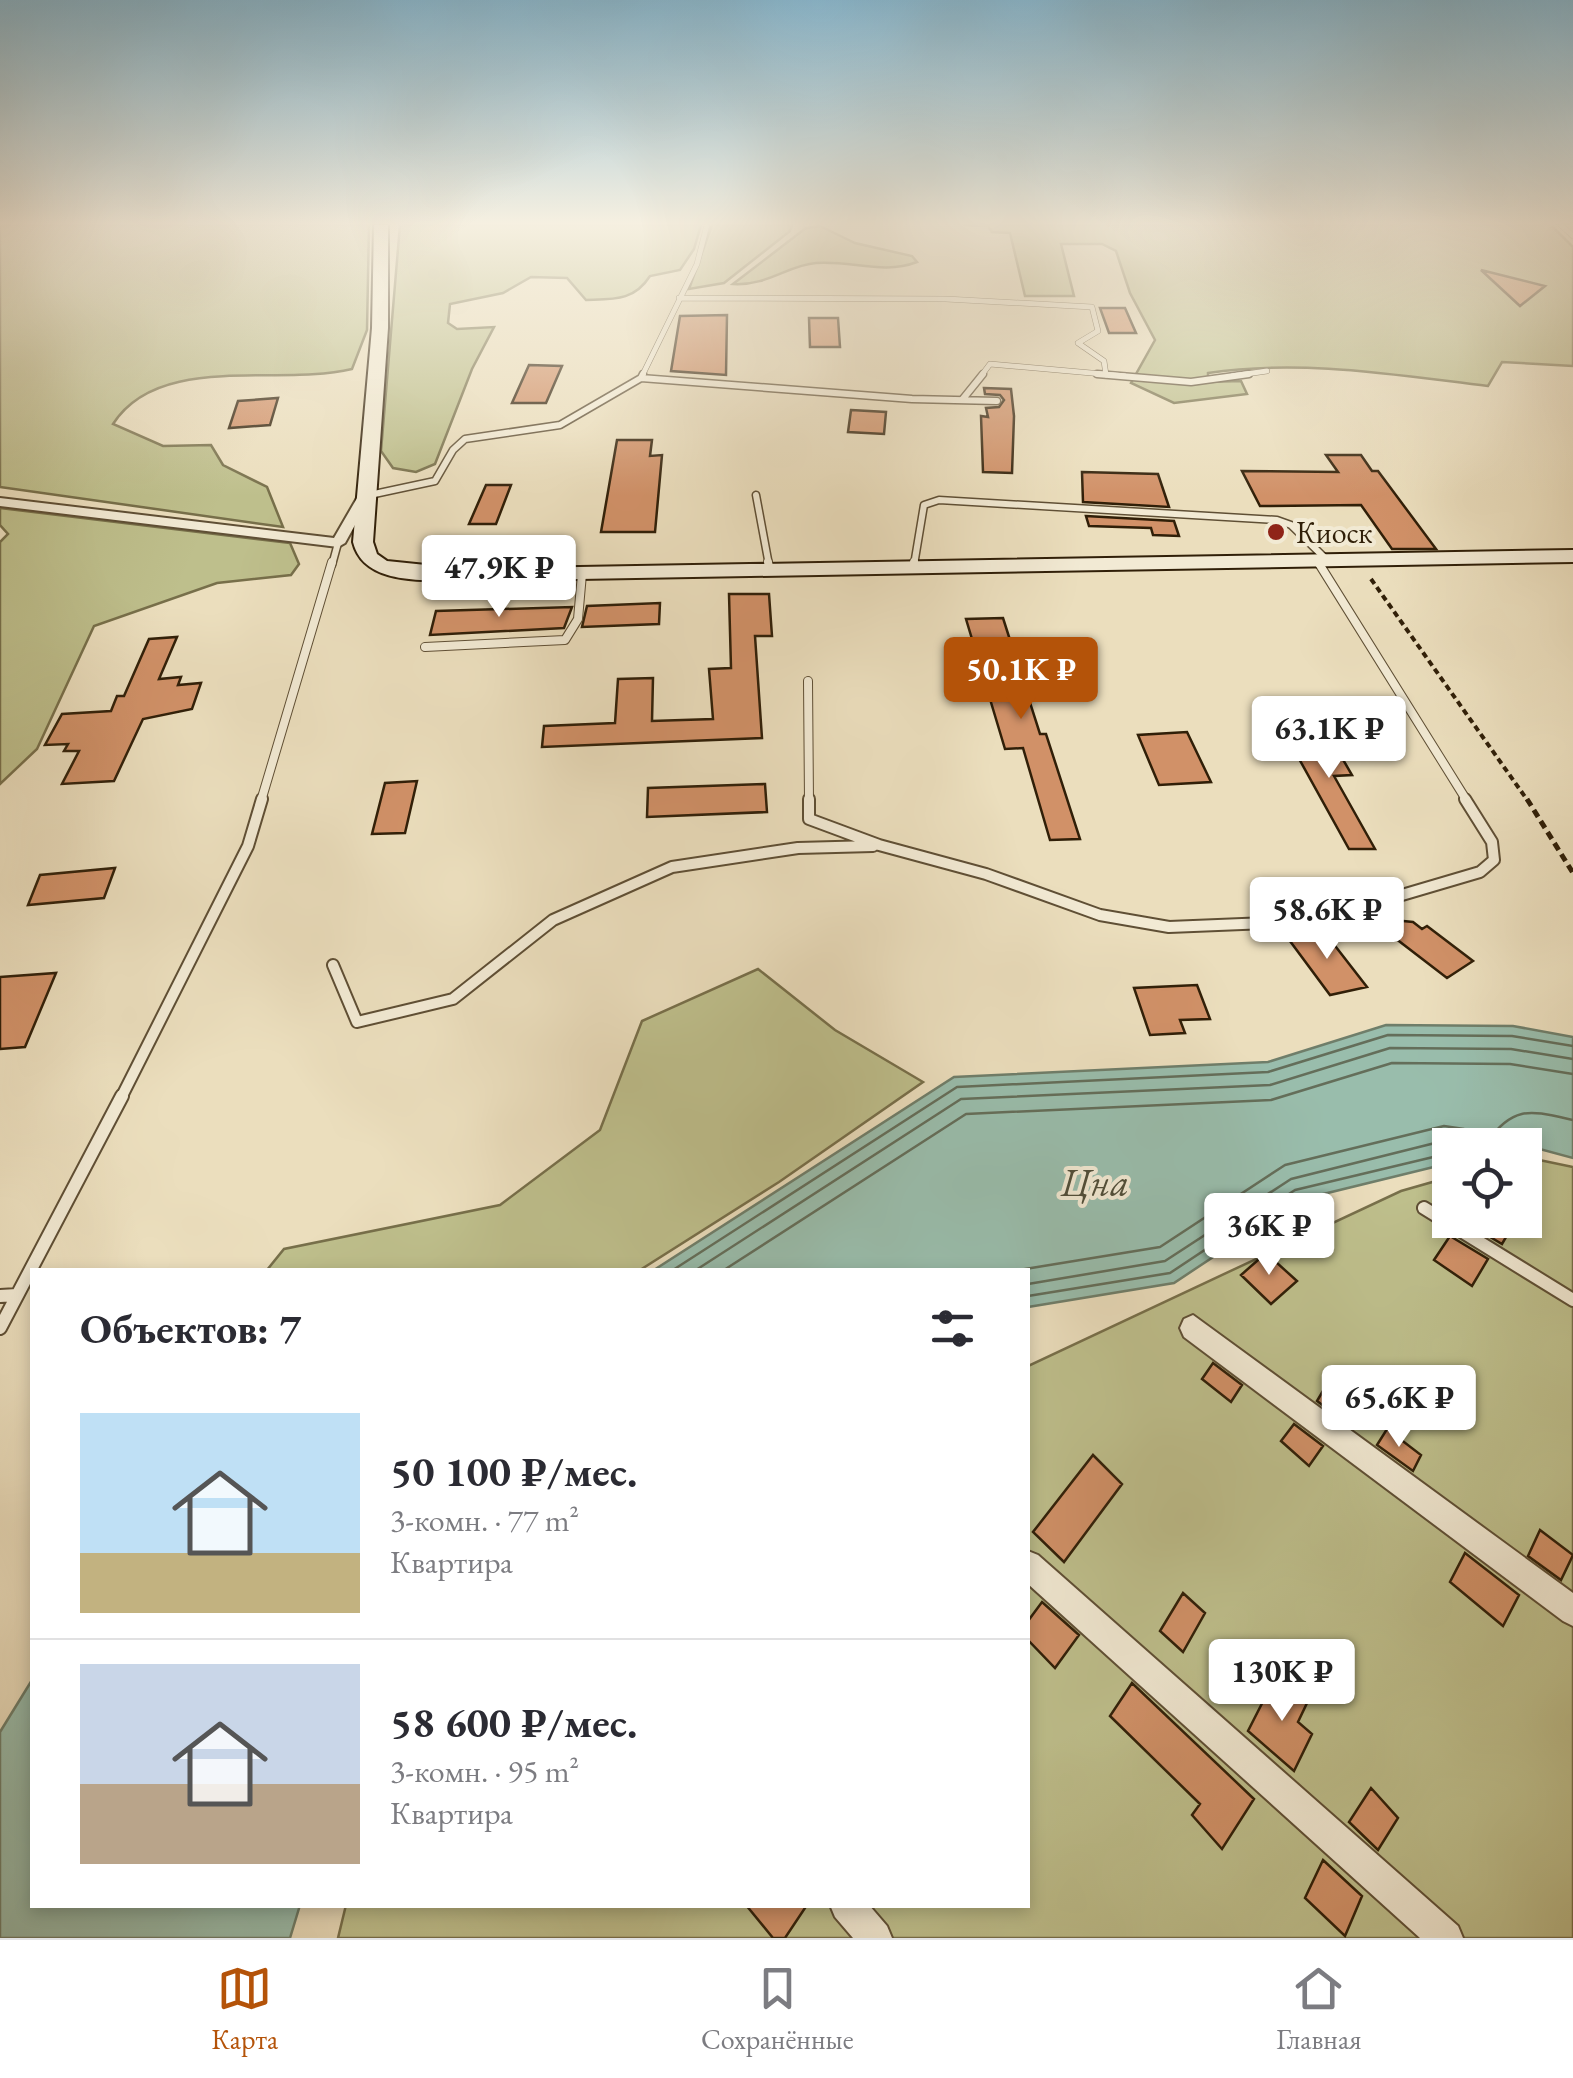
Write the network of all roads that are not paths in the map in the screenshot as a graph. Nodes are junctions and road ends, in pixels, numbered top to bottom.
1 (380, 315) edge
2 (670, 315) edge
3 (1094, 315) edge
4 (1267, 371) dead end
5 (1106, 375) junction
6 (640, 378) junction
7 (962, 400) junction
8 (997, 401) dead end
9 (756, 494) dead end
10 (365, 496) junction
11 (0, 502) edge
12 (338, 543) junction
13 (1573, 556) edge
14 (1322, 561) junction
15 (912, 569) junction
16 (770, 571) junction
17 (582, 574) junction
18 (424, 647) dead end
19 (808, 681) dead end
20 (879, 846) junction
21 (334, 965) dead end
22 (1424, 1208) dead end
23 (31, 1268) edge
24 (30, 1270) edge
25 (17, 1295) junction
26 (0, 1296) edge
27 (1573, 1300) edge
28 (0, 1328) edge
29 (1193, 1328) dead end
30 (1030, 1568) edge
31 (1573, 1611) edge
32 (850, 1908) edge
33 (876, 1938) edge
34 (1446, 1938) edge

1 - 10 street
2 - 6 lane
3 - 5 lane
4 - 5 lane
5 - 7 lane
6 - 7 lane
6 - 10 lane
7 - 8 lane
9 - 16 lane
10 - 12 street
10 - 17 street
11 - 12 street
12 - 23 lane
13 - 14 street
14 - 15 street
14 - 15 lane
14 - 20 lane
15 - 16 street
16 - 17 street
17 - 18 lane
19 - 20 lane
20 - 21 lane
22 - 27 lane
24 - 25 lane
25 - 26 lane
25 - 28 lane
29 - 31 street
30 - 34 street
32 - 33 street

